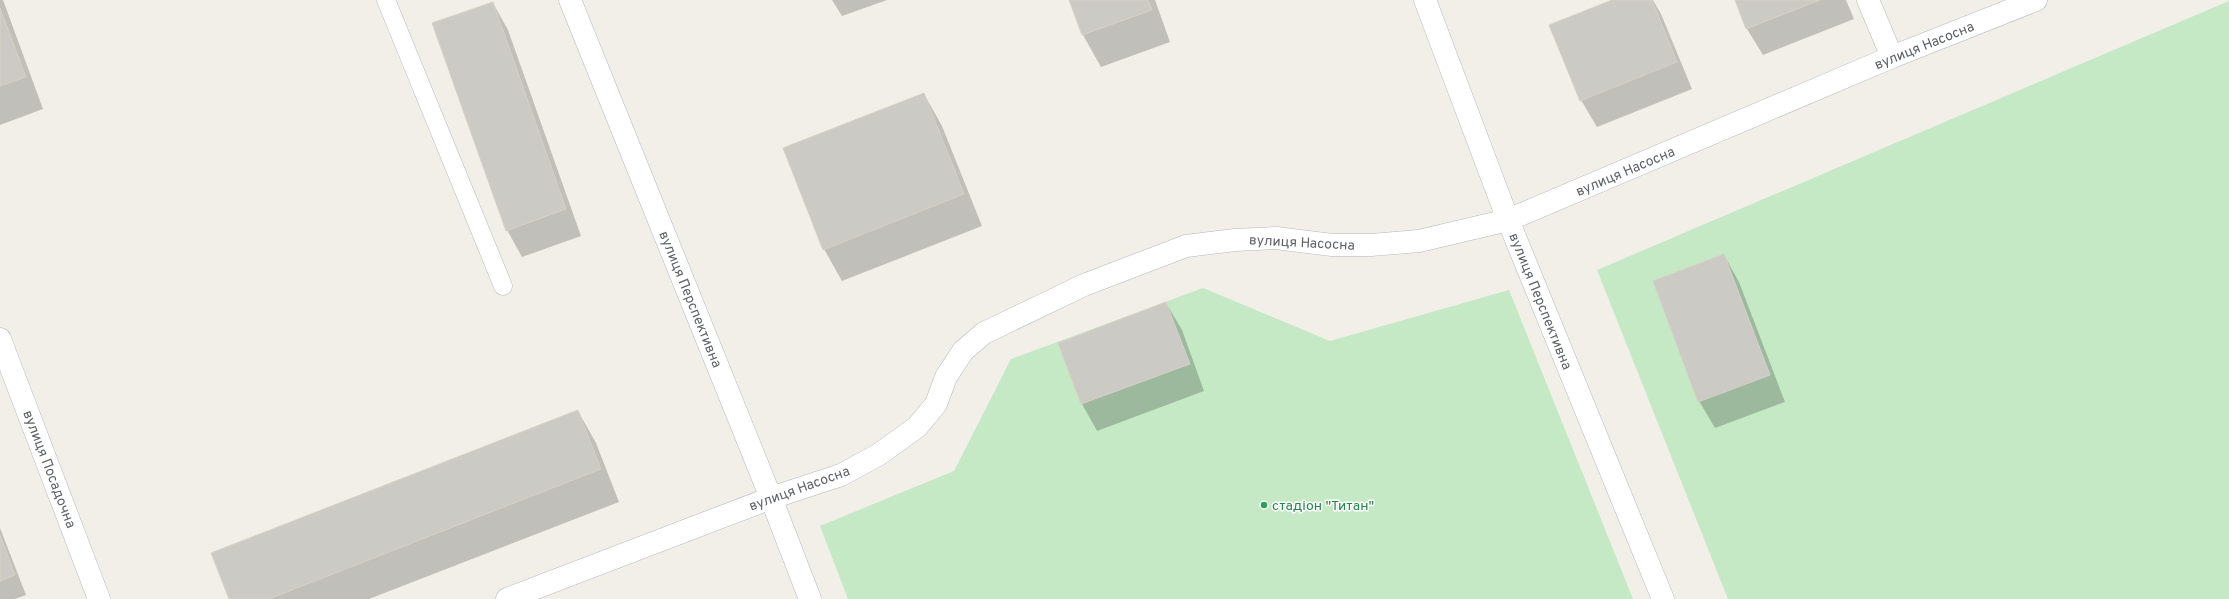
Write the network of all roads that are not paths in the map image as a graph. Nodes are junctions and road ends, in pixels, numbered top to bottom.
1 (386, 0) edge
2 (570, 0) edge
3 (1425, 0) edge
4 (1868, 0) edge
5 (2036, 0) edge
6 (1892, 57) junction
7 (1508, 220) junction
8 (503, 286) dead end
9 (0, 339) edge
10 (771, 498) junction
11 (99, 599) edge
12 (507, 599) edge
13 (810, 599) edge
14 (1663, 599) edge

1 - 8 lane
2 - 10 street, вулиця Перспективна
3 - 7 street, вулиця Перспективна
4 - 6 street
5 - 6 street, вулиця Насосна
6 - 7 street, вулиця Насосна
7 - 10 street, вулиця Насосна
7 - 14 street, вулиця Перспективна
9 - 11 street, вулиця Посадочна
10 - 12 street, вулиця Насосна
10 - 13 street, вулиця Перспективна

